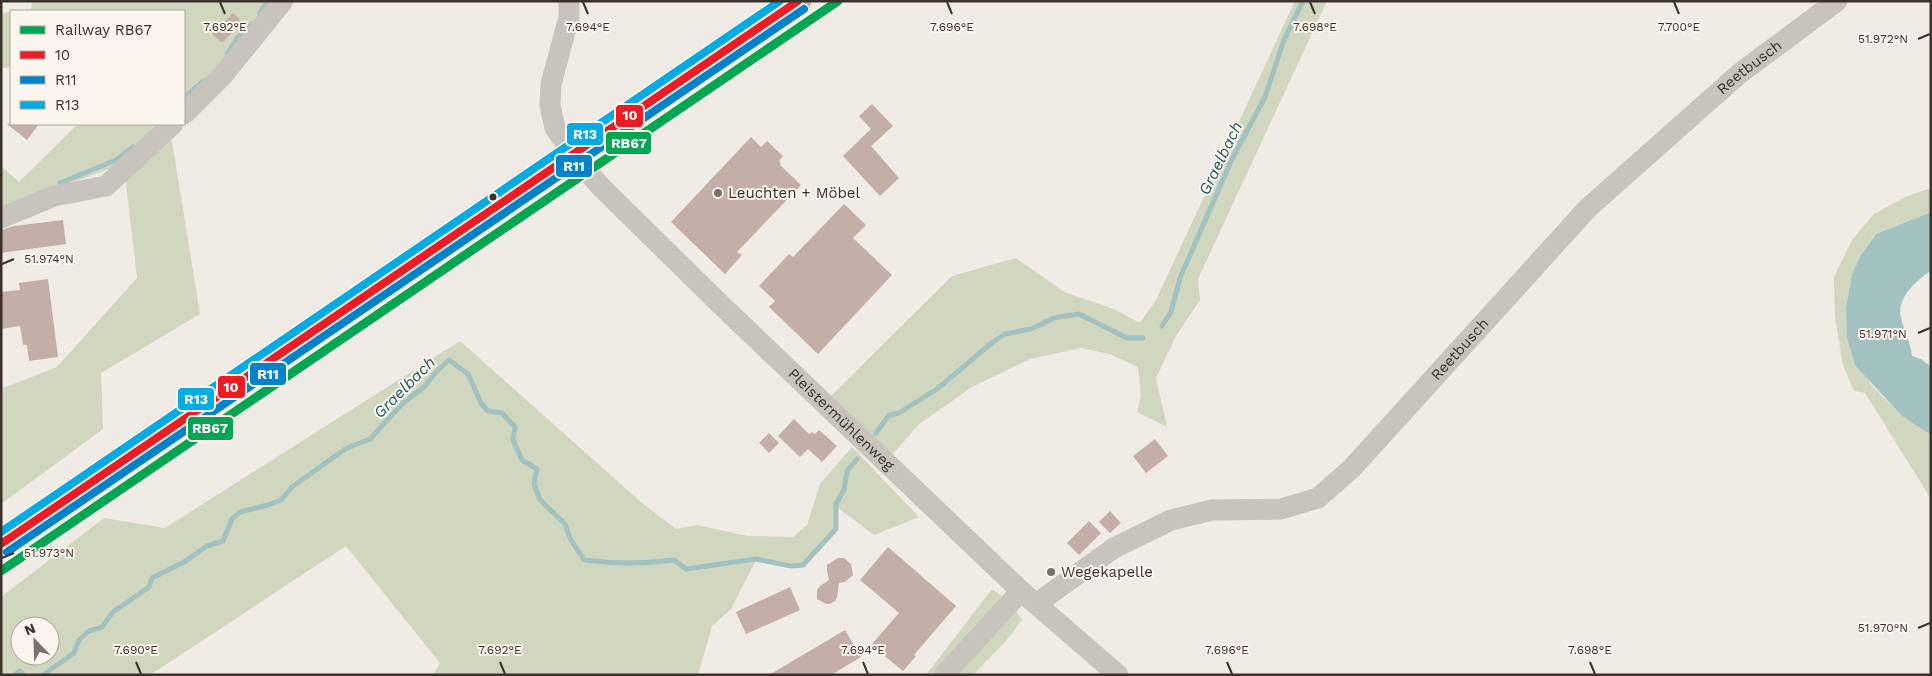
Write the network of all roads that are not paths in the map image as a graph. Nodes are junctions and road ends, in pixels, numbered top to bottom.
1 (283, 1) edge
2 (569, 1) edge
3 (798, 1) edge
4 (1837, 1) edge
5 (185, 113) edge
6 (172, 125) edge
7 (573, 154) junction
8 (1, 218) edge
9 (1, 544) edge
10 (1028, 598) junction
11 (944, 675) edge
12 (1118, 675) edge

1 - 5 street
2 - 7 street, Pleistermühlenweg
3 - 7 main road
4 - 10 street, Reetbusch
6 - 8 street
7 - 9 main road
7 - 10 street, Pleistermühlenweg
10 - 11 street, Reetbusch
10 - 12 street, Pleistermühlenweg

